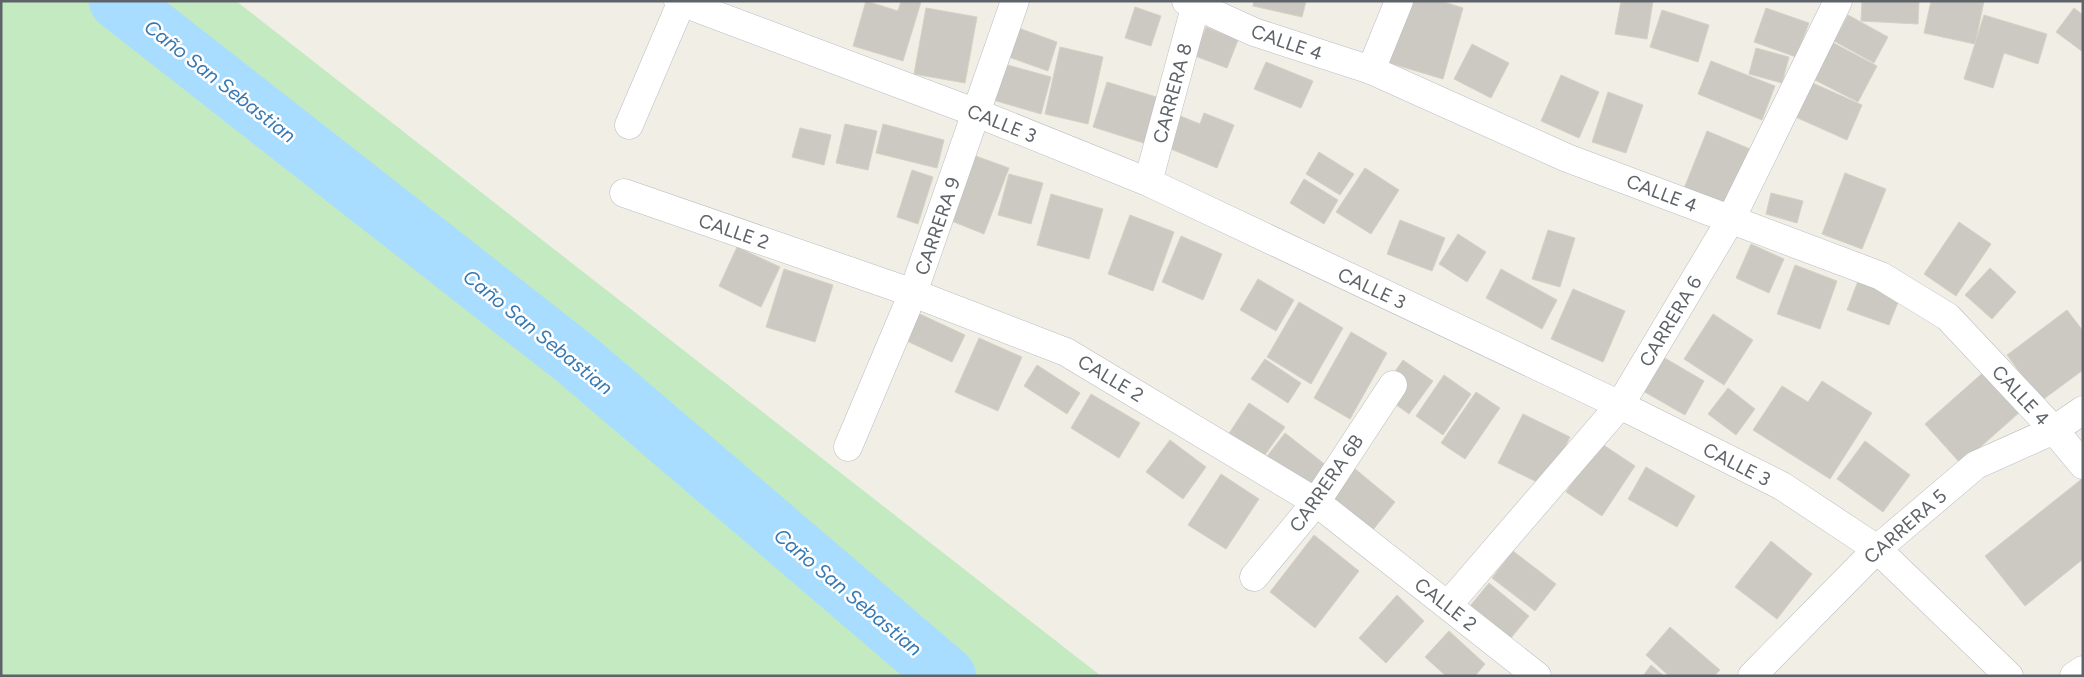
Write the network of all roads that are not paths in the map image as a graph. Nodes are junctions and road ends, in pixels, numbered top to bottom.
1 (1015, 1) edge
2 (1398, 1) edge
3 (1838, 1) edge
4 (681, 2) edge
5 (1191, 3) edge
6 (1371, 70) junction
7 (977, 113) junction
8 (629, 125) dead end
9 (1148, 182) junction
10 (624, 194) dead end
11 (1731, 219) junction
12 (914, 293) junction
13 (1393, 385) dead end
14 (1620, 405) junction
15 (2083, 410) edge
16 (2054, 430) junction
17 (848, 447) dead end
18 (2083, 466) edge
19 (1316, 502) junction
20 (1877, 550) junction
21 (1254, 577) dead end
22 (1448, 605) junction
23 (2083, 670) edge
24 (1537, 676) edge
25 (1752, 676) edge
26 (2009, 676) edge
27 (2074, 676) edge

1 - 7 street, CARRERA 9
2 - 6 street
3 - 11 street, CARRERA 6
4 - 7 street, CALLE 3
4 - 8 street
5 - 6 street, CALLE 4
5 - 9 street, CARRERA 8
6 - 11 street, CALLE 4
7 - 9 street, CALLE 3
7 - 12 street, CARRERA 9
9 - 14 street, CALLE 3
10 - 12 street, CALLE 2
11 - 14 street, CARRERA 6
11 - 16 street, CALLE 4
12 - 17 street, CARRERA 9
12 - 19 street, CALLE 2
13 - 19 street, CARRERA 6B
14 - 20 street, CALLE 3
14 - 22 street, CARRERA 6
15 - 16 street, CARRERA 5
16 - 18 street, CALLE 4
16 - 20 street, CARRERA 5
19 - 21 street, CARRERA 6B
19 - 22 street, CALLE 2
20 - 25 street, CARRERA 5
20 - 26 street, CALLE 3
22 - 24 street, CALLE 2
23 - 27 street

